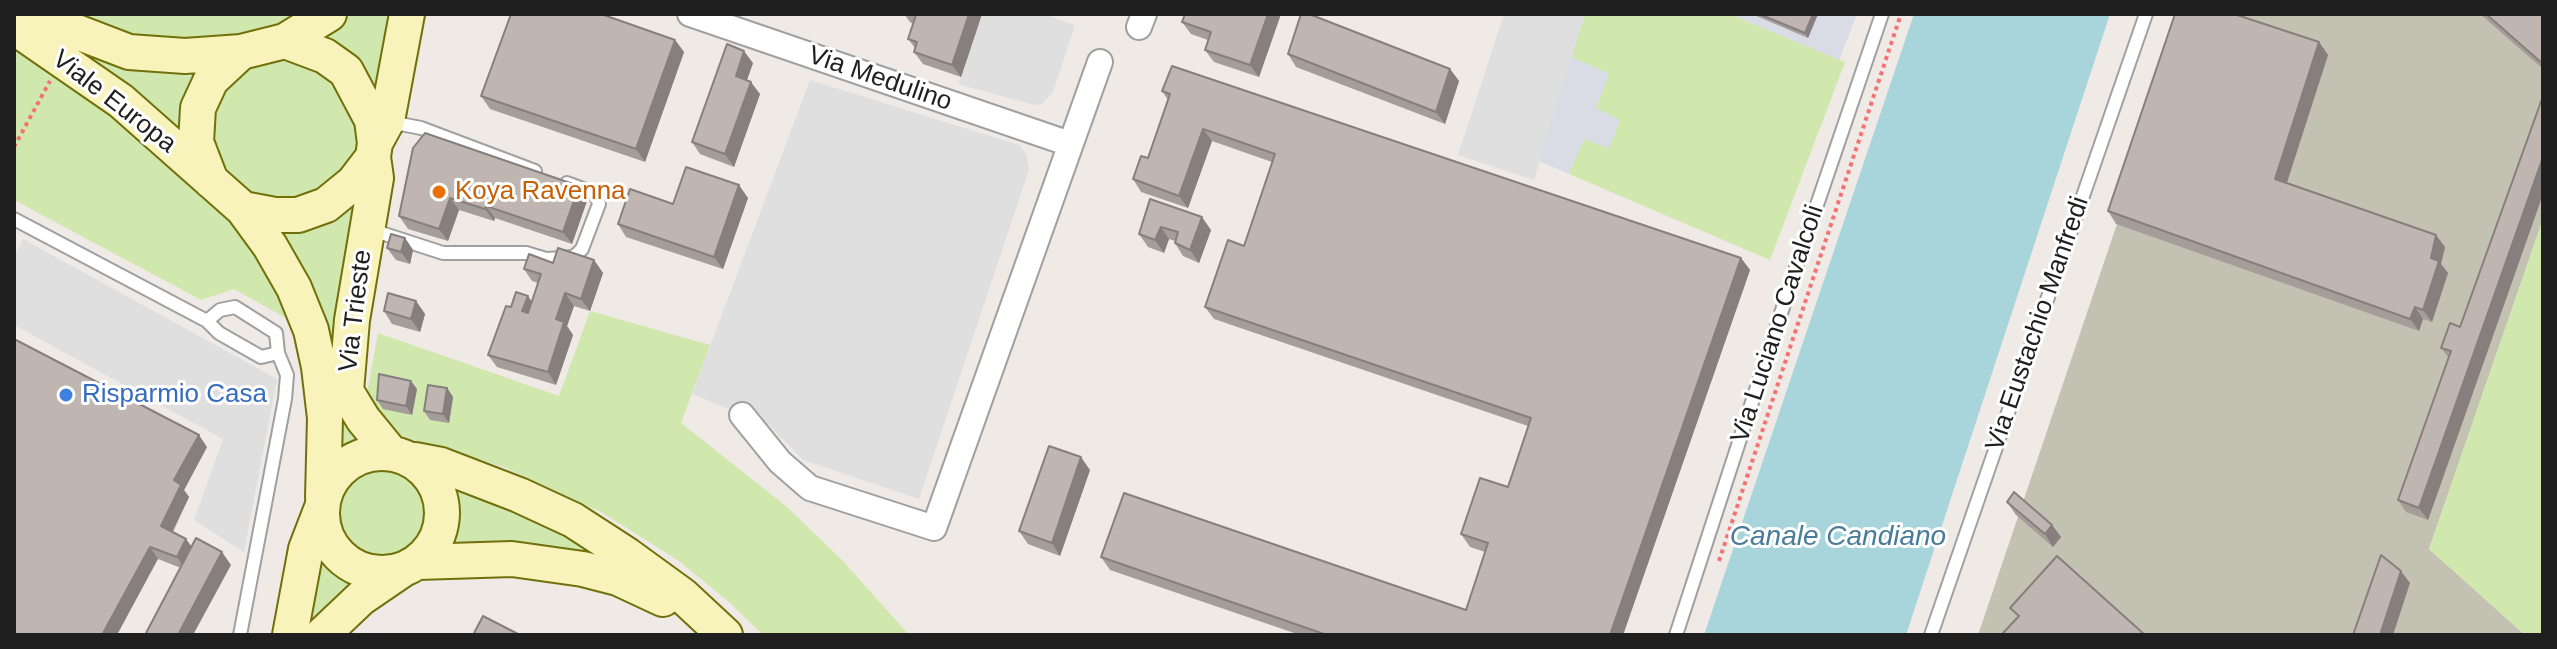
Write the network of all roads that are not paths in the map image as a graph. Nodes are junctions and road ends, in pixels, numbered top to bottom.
1 (30, 14) edge
2 (329, 14) edge
3 (407, 14) edge
4 (690, 14) edge
5 (1882, 14) edge
6 (2146, 14) edge
7 (14, 27) edge
8 (285, 41) junction
9 (241, 52) junction
10 (1100, 62) dead end
11 (378, 141) junction
12 (1070, 144) junction
13 (211, 181) junction
14 (243, 209) junction
15 (14, 219) edge
16 (367, 228) junction
17 (207, 321) junction
18 (278, 353) junction
19 (742, 415) dead end
20 (402, 456) junction
21 (322, 504) junction
22 (411, 565) junction
23 (724, 634) edge
24 (240, 635) edge
25 (290, 635) edge
26 (322, 635) edge
27 (1676, 635) edge
28 (1931, 635) edge

1 - 9 main road, Viale Europa
2 - 8 main road
3 - 11 main road, Via Trieste
4 - 12 street, Via Medulino
5 - 27 lane, Via Luciano Cavalcoli
6 - 28 lane, Via Eustachio Manfredi
7 - 13 main road, Viale Europa
8 - 9 main road
8 - 11 main road
9 - 13 main road
10 - 12 street
11 - 14 main road
11 - 16 main road, Via Trieste
11 - 16 lane
12 - 19 street
13 - 14 main road
14 - 21 main road, Via Trieste
15 - 17 lane
16 - 20 main road, Via Trieste
17 - 18 lane
17 - 18 lane
18 - 24 lane
20 - 21 main road
20 - 22 main road
20 - 23 main road
21 - 22 main road
21 - 25 main road, Via Trieste
22 - 23 main road
22 - 26 main road

